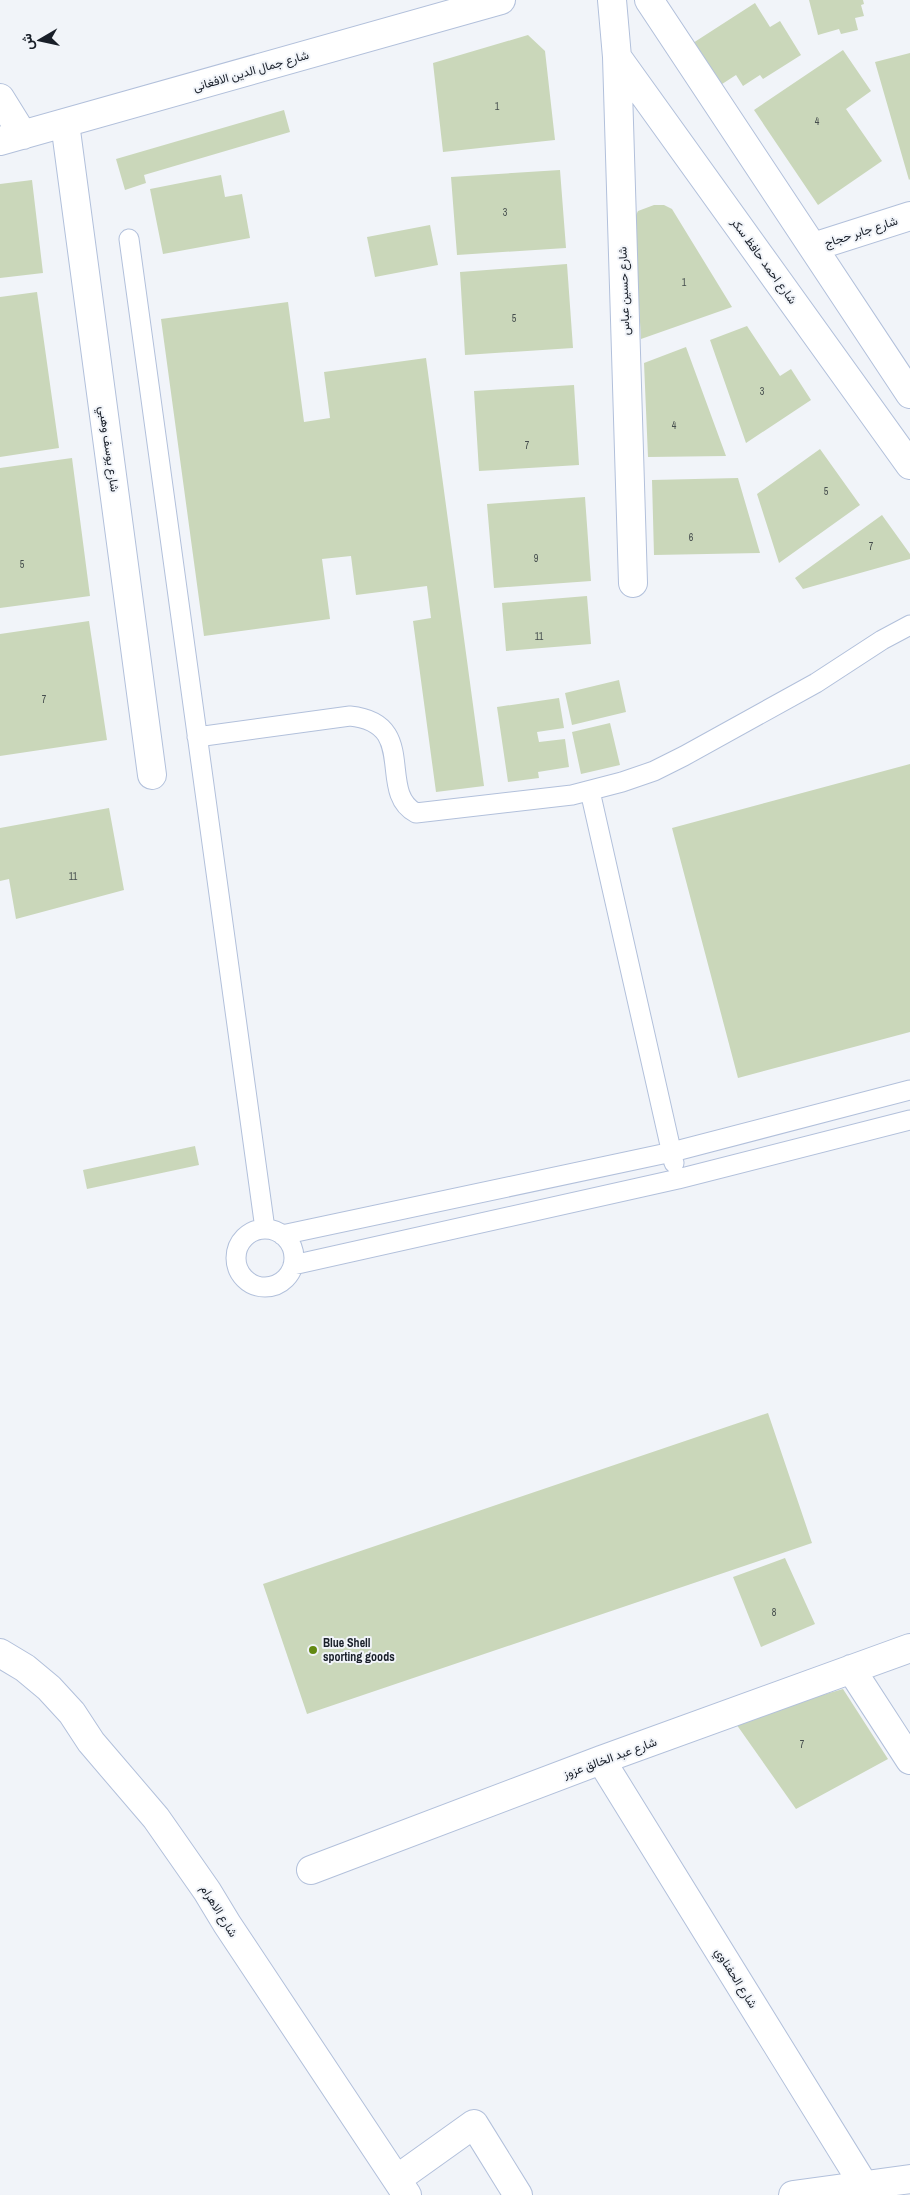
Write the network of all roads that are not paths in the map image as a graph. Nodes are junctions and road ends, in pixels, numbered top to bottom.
1 (501, 0) edge
2 (612, 0) edge
3 (648, 0) edge
4 (617, 56) junction
5 (0, 98) edge
6 (65, 123) junction
7 (11, 138) edge
8 (910, 216) edge
9 (129, 239) dead end
10 (813, 247) junction
11 (910, 394) edge
12 (910, 465) edge
13 (633, 583) dead end
14 (910, 625) edge
15 (197, 736) junction
16 (152, 775) dead end
17 (590, 791) junction
18 (910, 1090) edge
19 (910, 1120) edge
20 (672, 1152) junction
21 (678, 1179) junction
22 (264, 1229) junction
23 (282, 1235) junction
24 (293, 1265) junction
25 (910, 1648) edge
26 (0, 1653) edge
27 (852, 1669) junction
28 (602, 1760) junction
29 (910, 1760) edge
30 (311, 1870) dead end
31 (910, 2179) edge
32 (402, 2187) edge
33 (867, 2190) edge
34 (518, 2195) edge
35 (793, 2195) edge

1 - 6 street, شارع جمال الدين الافغانى
2 - 4 street, شارع حسين عباس
3 - 10 street
4 - 12 street, شارع احمد حافظ سكر
4 - 13 street, شارع حسين عباس
5 - 7 street
6 - 7 street, شارع جمال الدين الافغانى
6 - 16 street, شارع يوسف وهبي
8 - 10 street, شارع جابر حجاج
9 - 15 lane
10 - 11 street
14 - 17 lane
15 - 17 lane
15 - 22 lane
17 - 20 lane
18 - 20 lane
19 - 21 lane
20 - 21 lane
20 - 23 lane
21 - 24 lane
22 - 23 lane
22 - 24 lane
23 - 24 lane
25 - 27 street, شارع عبد الخالق عزوز
26 - 32 street, شارع الاهرام
27 - 28 street, شارع عبد الخالق عزوز
27 - 29 street
28 - 30 street, شارع عبد الخالق عزوز
28 - 33 street, شارع الحفناوي
31 - 33 street
32 - 34 street
33 - 35 street

